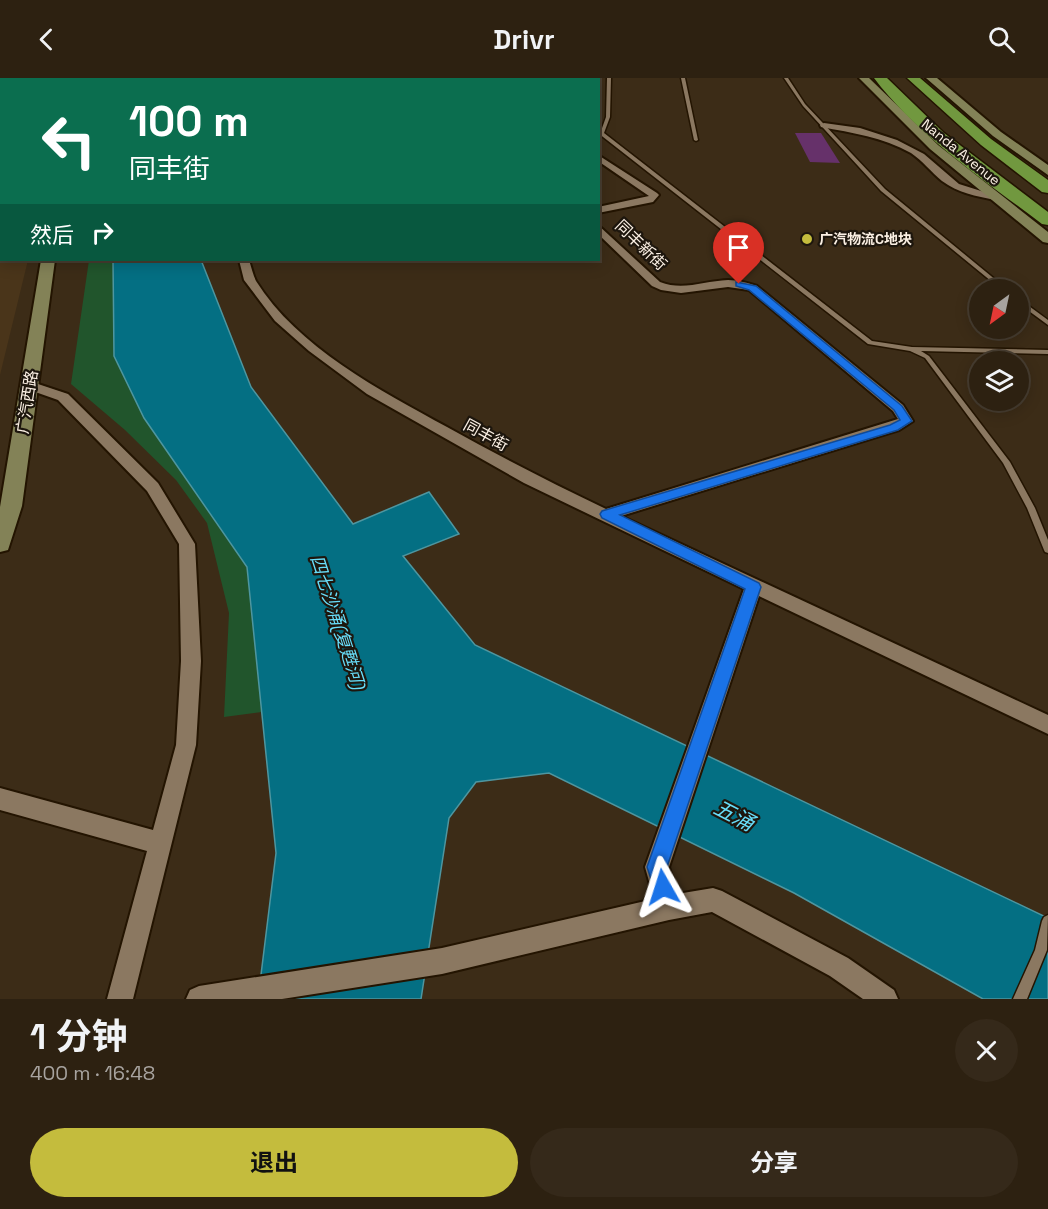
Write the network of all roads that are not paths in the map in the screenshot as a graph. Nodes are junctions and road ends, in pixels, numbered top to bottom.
1 (609, 78) edge
2 (683, 78) edge
3 (786, 78) edge
4 (864, 78) edge
5 (880, 78) edge
6 (913, 78) edge
7 (931, 78) edge
8 (824, 124) junction
9 (600, 132) edge
10 (696, 140) dead end
11 (600, 158) edge
12 (1048, 171) edge
13 (1048, 188) edge
14 (995, 197) junction
15 (600, 210) edge
16 (1048, 220) edge
17 (600, 230) edge
18 (1048, 239) edge
19 (48, 261) edge
20 (243, 261) edge
21 (992, 279) edge
22 (1029, 308) edge
23 (1048, 323) edge
24 (912, 349) junction
25 (1048, 352) edge
26 (29, 385) junction
27 (607, 514) junction
28 (0, 544) edge
29 (1048, 550) edge
30 (753, 587) junction
31 (1048, 725) edge
32 (0, 799) edge
33 (160, 843) junction
34 (669, 908) junction
35 (1048, 921) edge
36 (120, 999) edge
37 (199, 999) edge
38 (885, 999) edge
39 (1020, 999) edge

1 - 9 lane
2 - 10 lane
3 - 8 lane
4 - 14 main road
5 - 16 highway, Nanda Avenue
6 - 13 highway, Nanda Avenue
7 - 12 main road
8 - 14 street
8 - 21 lane
9 - 24 lane
11 - 15 street, 同丰新街
14 - 18 main road
17 - 27 street, 同丰新街
19 - 26 main road, 广汽西路
20 - 27 street, 同丰街
22 - 23 lane
24 - 25 lane
24 - 29 lane
26 - 28 main road, 广汽西路
26 - 33 street
27 - 30 street, 同丰街
30 - 31 street, 同丰街
30 - 34 street
32 - 33 street
33 - 36 street
34 - 37 street
34 - 38 street
35 - 39 lane

